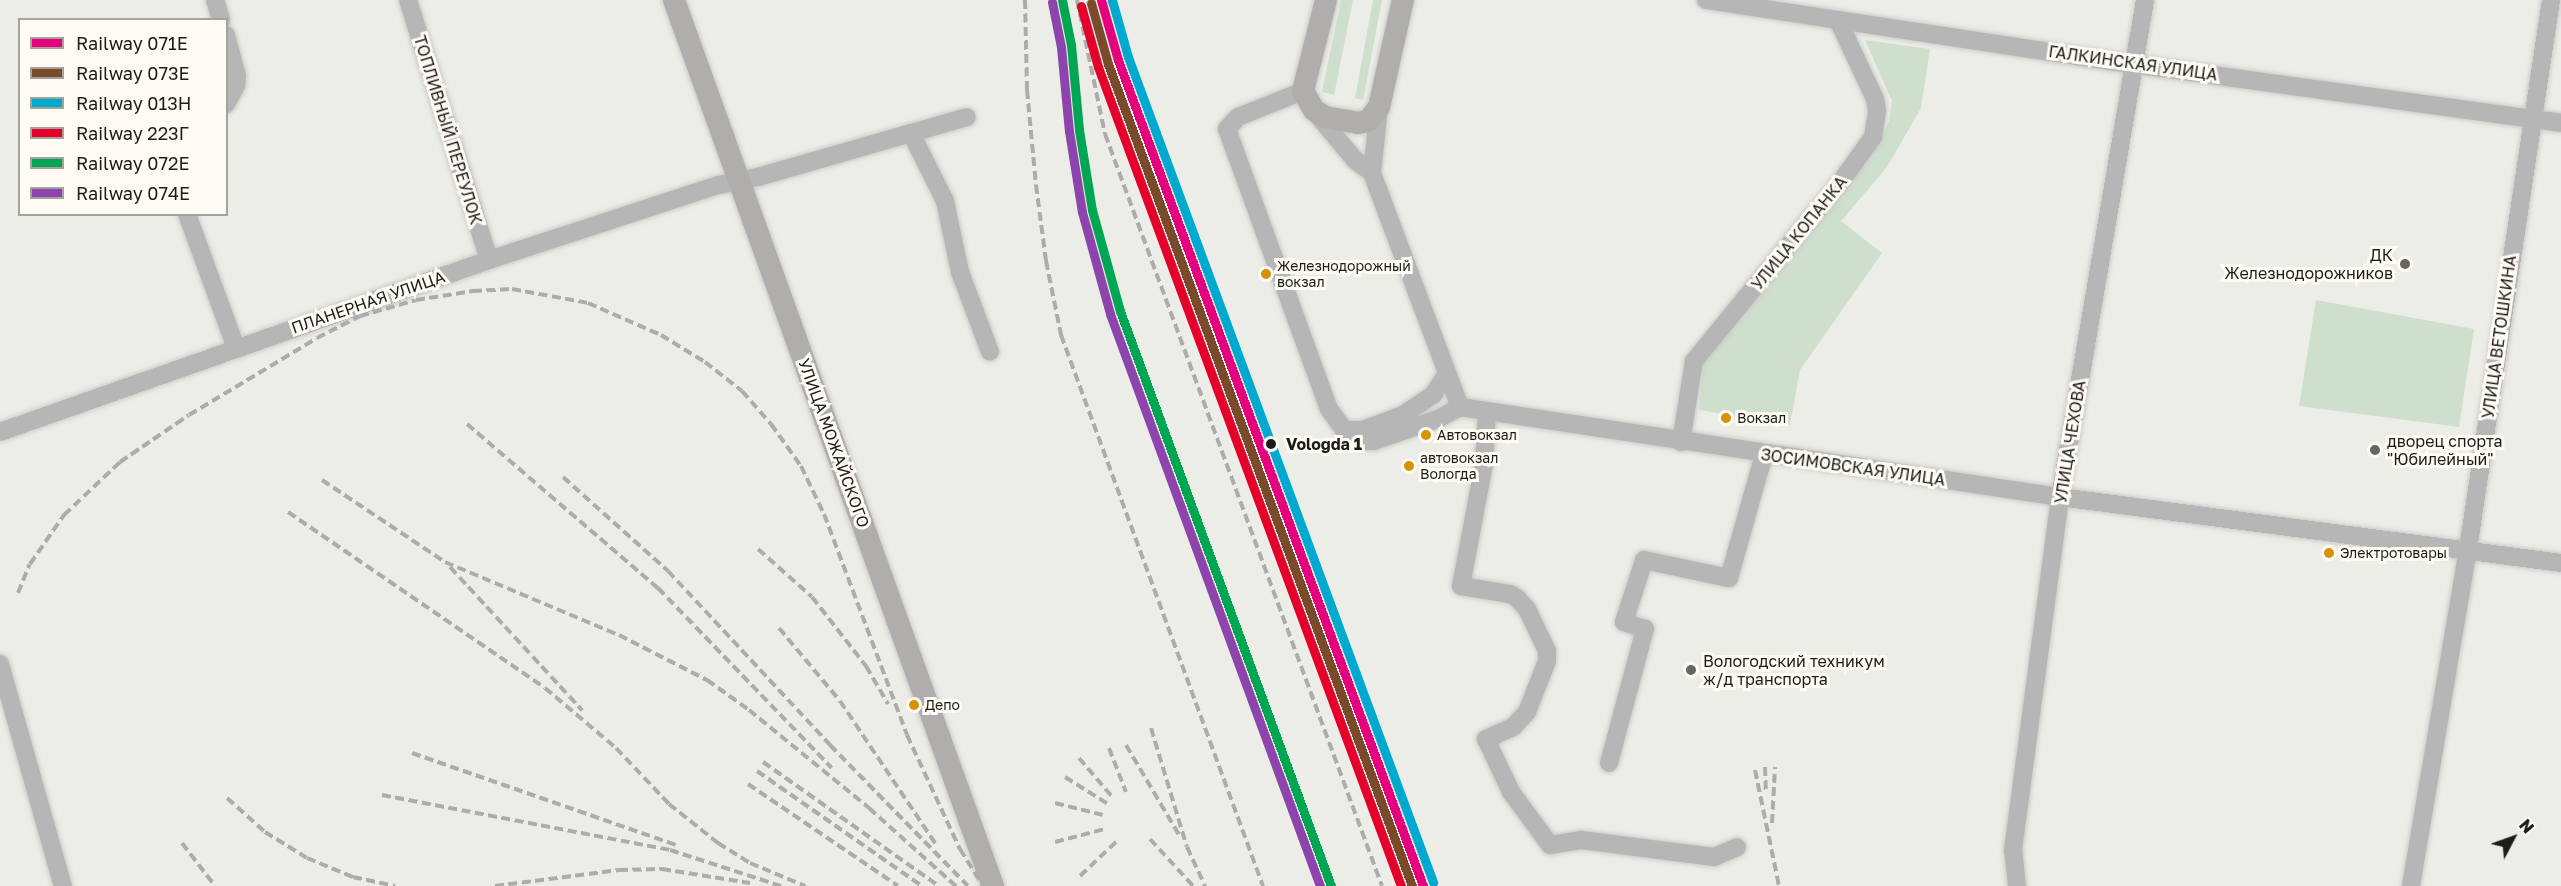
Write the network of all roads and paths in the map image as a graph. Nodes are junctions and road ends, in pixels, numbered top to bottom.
1 (215, 0) edge
2 (408, 0) edge
3 (674, 0) edge
4 (1403, 0) edge
5 (1706, 0) edge
6 (2145, 0) edge
7 (2551, 0) edge
8 (1325, 1) edge
9 (220, 18) edge
10 (1838, 20) junction
11 (228, 42) edge
12 (2134, 64) junction
13 (1307, 95) junction
14 (228, 100) edge
15 (1379, 106) junction
16 (967, 117) dead end
17 (2532, 119) junction
18 (2561, 123) edge
19 (911, 133) junction
20 (1372, 173) junction
21 (739, 180) junction
22 (188, 216) edge
23 (489, 260) junction
24 (236, 348) junction
25 (990, 352) dead end
26 (1446, 375) junction
27 (1460, 407) junction
28 (1487, 411) junction
29 (1344, 430) junction
30 (0, 432) edge
31 (1681, 442) junction
32 (1764, 454) junction
33 (2060, 497) junction
34 (2468, 549) junction
35 (2561, 563) edge
36 (0, 664) edge
37 (1609, 763) dead end
38 (1737, 847) dead end
39 (63, 886) edge
40 (993, 886) edge
41 (2017, 886) edge
42 (2411, 886) edge

1 - 9 street
2 - 23 street, ТОПЛИВНЫЙ ПЕРЕУЛОК
3 - 21 main road, УЛИЦА МОЖАЙСКОГО
4 - 15 main road
5 - 10 street, ГАЛКИНСКАЯ УЛИЦА
6 - 12 street, УЛИЦА ЧЕХОВА
7 - 17 street, УЛИЦА ВЕТОШКИНА
8 - 13 main road
10 - 12 street, ГАЛКИНСКАЯ УЛИЦА
10 - 31 street, УЛИЦА КОПАНКА
11 - 14 street
12 - 17 street, ГАЛКИНСКАЯ УЛИЦА
12 - 33 street, УЛИЦА ЧЕХОВА
13 - 15 main road
13 - 20 street
13 - 29 street
15 - 20 street
16 - 19 street, ПЛАНЕРНАЯ УЛИЦА
17 - 18 street, ГАЛКИНСКАЯ УЛИЦА
17 - 34 street, УЛИЦА ВЕТОШКИНА
19 - 21 street, ПЛАНЕРНАЯ УЛИЦА
19 - 25 street
20 - 26 street
21 - 23 street, ПЛАНЕРНАЯ УЛИЦА
21 - 40 main road, УЛИЦА МОЖАЙСКОГО
22 - 24 street
23 - 24 street, ПЛАНЕРНАЯ УЛИЦА
24 - 30 street, ПЛАНЕРНАЯ УЛИЦА
26 - 27 street
26 - 29 street
27 - 28 street, ЗОСИМОВСКАЯ УЛИЦА
27 - 29 street
28 - 31 street, ЗОСИМОВСКАЯ УЛИЦА
28 - 38 street
31 - 32 street, ЗОСИМОВСКАЯ УЛИЦА
32 - 33 street, ЗОСИМОВСКАЯ УЛИЦА
32 - 37 street
33 - 34 street, ЗОСИМОВСКАЯ УЛИЦА
33 - 41 street, УЛИЦА ЧЕХОВА
34 - 35 street, ЗОСИМОВСКАЯ УЛИЦА
34 - 42 street, УЛИЦА ВЕТОШКИНА
36 - 39 street

